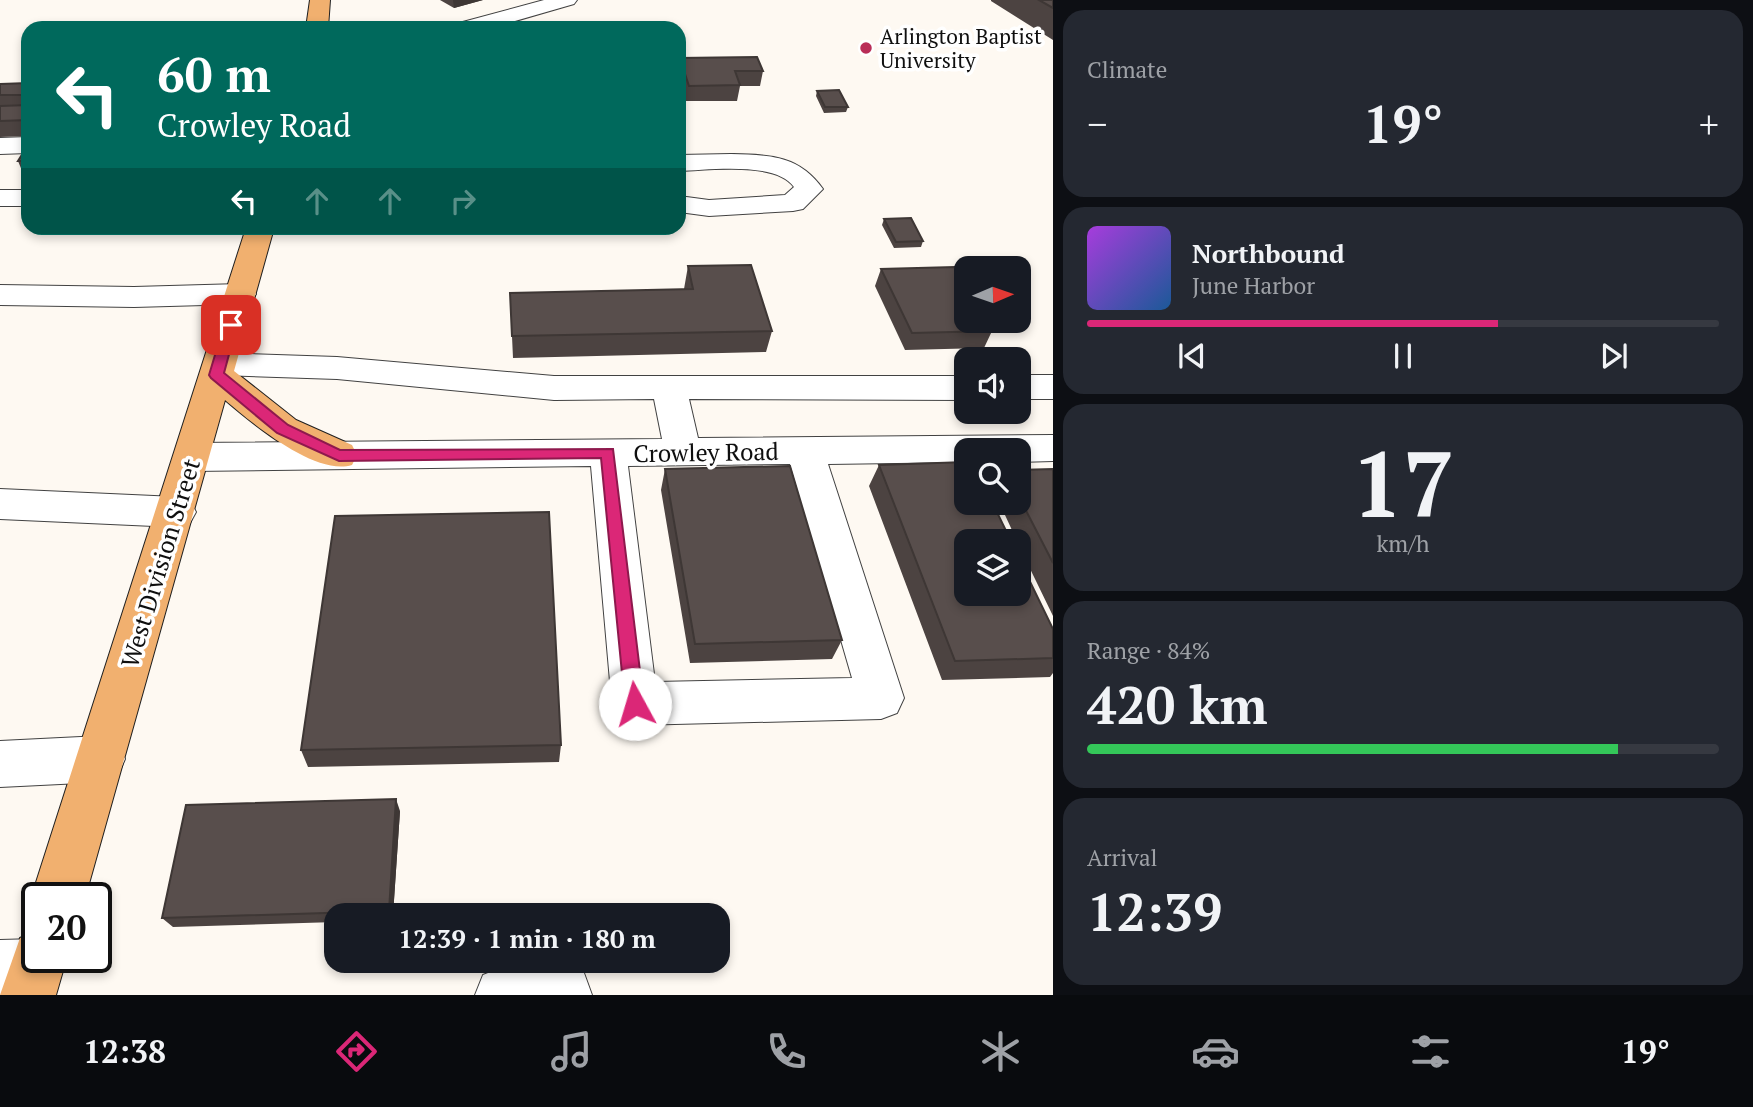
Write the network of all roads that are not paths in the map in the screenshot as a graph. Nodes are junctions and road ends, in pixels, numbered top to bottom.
1 (320, 0) edge
2 (567, 0) edge
3 (318, 21) edge
4 (492, 21) edge
5 (21, 145) edge
6 (0, 146) edge
7 (686, 163) edge
8 (0, 198) edge
9 (21, 198) edge
10 (686, 205) edge
11 (258, 235) edge
12 (240, 294) junction
13 (0, 295) edge
14 (218, 369) junction
15 (669, 387) junction
16 (1031, 387) edge
17 (1053, 387) edge
18 (954, 388) edge
19 (1053, 448) edge
20 (805, 450) junction
21 (683, 452) junction
22 (608, 453) junction
23 (339, 455) junction
24 (192, 457) junction
25 (0, 504) edge
26 (176, 512) junction
27 (101, 759) junction
28 (0, 764) edge
29 (63, 882) edge
30 (503, 995) edge
31 (564, 995) edge

1 - 3 main road
2 - 4 street
5 - 6 street
7 - 10 street
8 - 9 street
11 - 12 main road, West Division Street
12 - 13 street
12 - 14 main road, West Division Street
14 - 15 street
14 - 23 main road
14 - 24 main road, West Division Street
15 - 18 street
15 - 21 street
16 - 17 street
19 - 20 street, Crowley Road
20 - 21 street, Crowley Road
20 - 22 street
21 - 22 street, Crowley Road
22 - 23 street, Crowley Road
23 - 24 street, Crowley Road
24 - 26 main road, West Division Street
25 - 26 street
26 - 27 main road, West Division Street
27 - 28 street
27 - 29 main road, West Division Street
30 - 31 street

